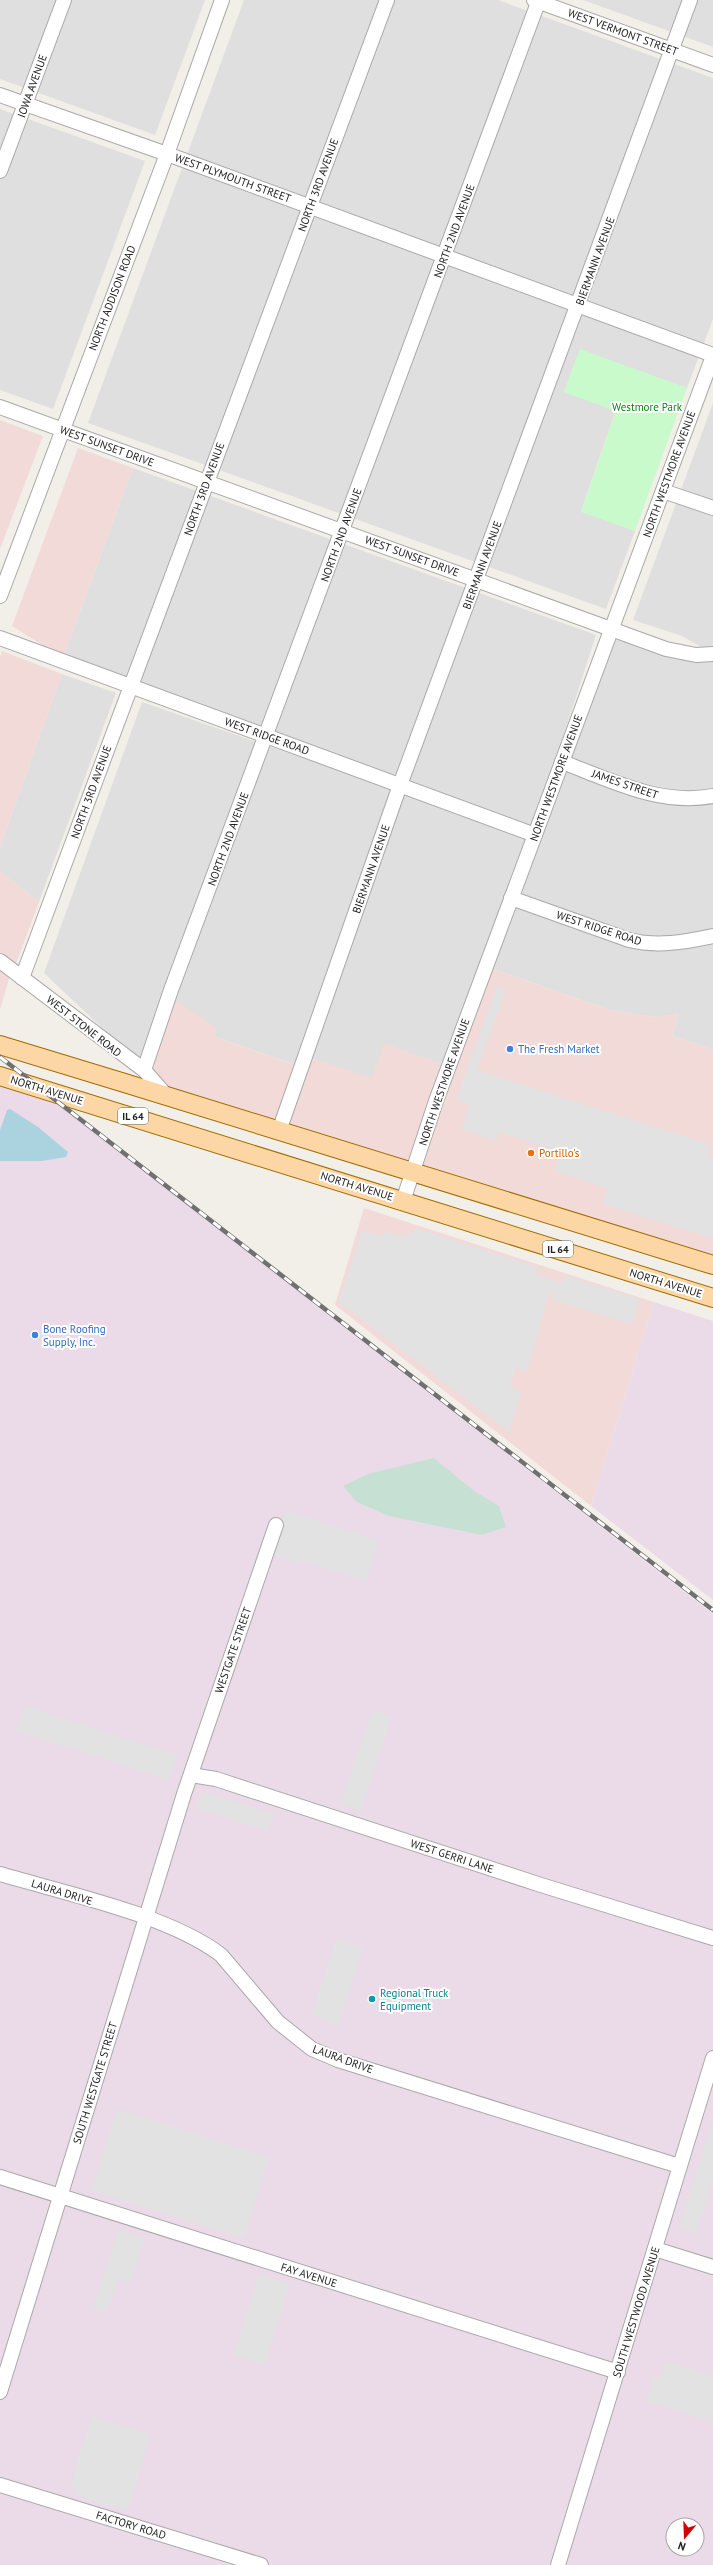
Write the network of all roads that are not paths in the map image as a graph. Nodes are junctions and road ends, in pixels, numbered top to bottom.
1 (64, 0) edge
2 (222, 0) edge
3 (387, 0) edge
4 (690, 0) edge
5 (537, 1) edge
6 (672, 50) junction
7 (713, 65) edge
8 (0, 95) edge
9 (25, 104) junction
10 (168, 154) junction
11 (0, 172) edge
12 (310, 207) junction
13 (444, 256) junction
14 (578, 305) junction
15 (713, 355) edge
16 (0, 407) edge
17 (62, 429) junction
18 (207, 482) junction
19 (663, 491) junction
20 (713, 508) edge
21 (342, 530) junction
22 (477, 579) junction
23 (0, 596) edge
24 (612, 628) junction
25 (0, 638) edge
26 (713, 654) edge
27 (131, 686) junction
28 (266, 736) junction
29 (562, 762) junction
30 (400, 785) junction
31 (713, 796) edge
32 (535, 835) junction
33 (511, 898) junction
34 (713, 936) edge
35 (0, 961) edge
36 (22, 978) junction
37 (0, 1045) edge
38 (144, 1070) junction
39 (0, 1076) edge
40 (165, 1094) junction
41 (278, 1131) junction
42 (413, 1173) junction
43 (403, 1201) junction
44 (713, 1265) edge
45 (713, 1298) edge
46 (276, 1525) dead end
47 (192, 1774) junction
48 (0, 1874) edge
49 (146, 1919) junction
50 (713, 1938) edge
51 (713, 2058) edge
52 (679, 2166) junction
53 (0, 2177) edge
54 (61, 2196) junction
55 (655, 2249) junction
56 (713, 2267) edge
57 (618, 2372) junction
58 (0, 2392) edge
59 (0, 2485) edge
60 (261, 2565) edge
61 (558, 2565) edge

1 - 9 street, IOWA AVENUE
2 - 10 street, NORTH ADDISON ROAD
3 - 12 street, NORTH 3RD AVENUE
4 - 6 street, BIERMANN AVENUE
5 - 6 street, WEST VERMONT STREET
5 - 13 street, NORTH 2ND AVENUE
6 - 7 street, WEST VERMONT STREET
6 - 14 street, BIERMANN AVENUE
8 - 9 street, WEST PLYMOUTH STREET
9 - 10 street, WEST PLYMOUTH STREET
9 - 11 street, IOWA AVENUE
10 - 12 street, WEST PLYMOUTH STREET
10 - 17 street, NORTH ADDISON ROAD
12 - 13 street, WEST PLYMOUTH STREET
12 - 18 street, NORTH 3RD AVENUE
13 - 14 street, WEST PLYMOUTH STREET
13 - 21 street, NORTH 2ND AVENUE
14 - 15 street, WEST PLYMOUTH STREET
14 - 22 street, BIERMANN AVENUE
15 - 19 street, NORTH WESTMORE AVENUE
16 - 17 street, WEST SUNSET DRIVE
17 - 18 street, WEST SUNSET DRIVE
17 - 23 street, NORTH ADDISON ROAD
18 - 21 street, WEST SUNSET DRIVE
18 - 27 street, NORTH 3RD AVENUE
19 - 20 street
19 - 24 street, NORTH WESTMORE AVENUE
21 - 22 street, WEST SUNSET DRIVE
21 - 28 street, NORTH 2ND AVENUE
22 - 24 street, WEST SUNSET DRIVE
22 - 30 street, BIERMANN AVENUE
24 - 26 street, WEST SUNSET DRIVE
24 - 29 street, NORTH WESTMORE AVENUE
25 - 27 street, WEST RIDGE ROAD
27 - 28 street, WEST RIDGE ROAD
27 - 36 street, NORTH 3RD AVENUE
28 - 30 street, WEST RIDGE ROAD
28 - 38 street, NORTH 2ND AVENUE
29 - 31 street, JAMES STREET
29 - 32 street, NORTH WESTMORE AVENUE
30 - 32 street, WEST RIDGE ROAD
30 - 41 street, BIERMANN AVENUE
32 - 33 street, NORTH WESTMORE AVENUE
33 - 34 street, WEST RIDGE ROAD
33 - 42 street, NORTH WESTMORE AVENUE
35 - 36 street, WEST STONE ROAD
36 - 38 street, WEST STONE ROAD
37 - 40 main road
38 - 40 street, WEST STONE ROAD
39 - 43 main road, NORTH AVENUE / IL 64
40 - 41 main road
41 - 42 main road
42 - 43 street, NORTH WESTMORE AVENUE
42 - 44 main road
43 - 45 main road, NORTH AVENUE / IL 64
46 - 47 street, WESTGATE STREET
47 - 49 street, SOUTH WESTGATE STREET
47 - 50 street, WEST GERRI LANE
48 - 49 street, LAURA DRIVE
49 - 52 street, LAURA DRIVE
49 - 54 street, SOUTH WESTGATE STREET
51 - 52 street, SOUTH WESTWOOD AVENUE
52 - 55 street, SOUTH WESTWOOD AVENUE
53 - 54 street, FAY AVENUE
54 - 57 street, FAY AVENUE
54 - 58 street, SOUTH WESTGATE STREET
55 - 56 street
55 - 57 street, SOUTH WESTWOOD AVENUE
57 - 61 street, SOUTH WESTWOOD AVENUE
59 - 60 street, FACTORY ROAD

